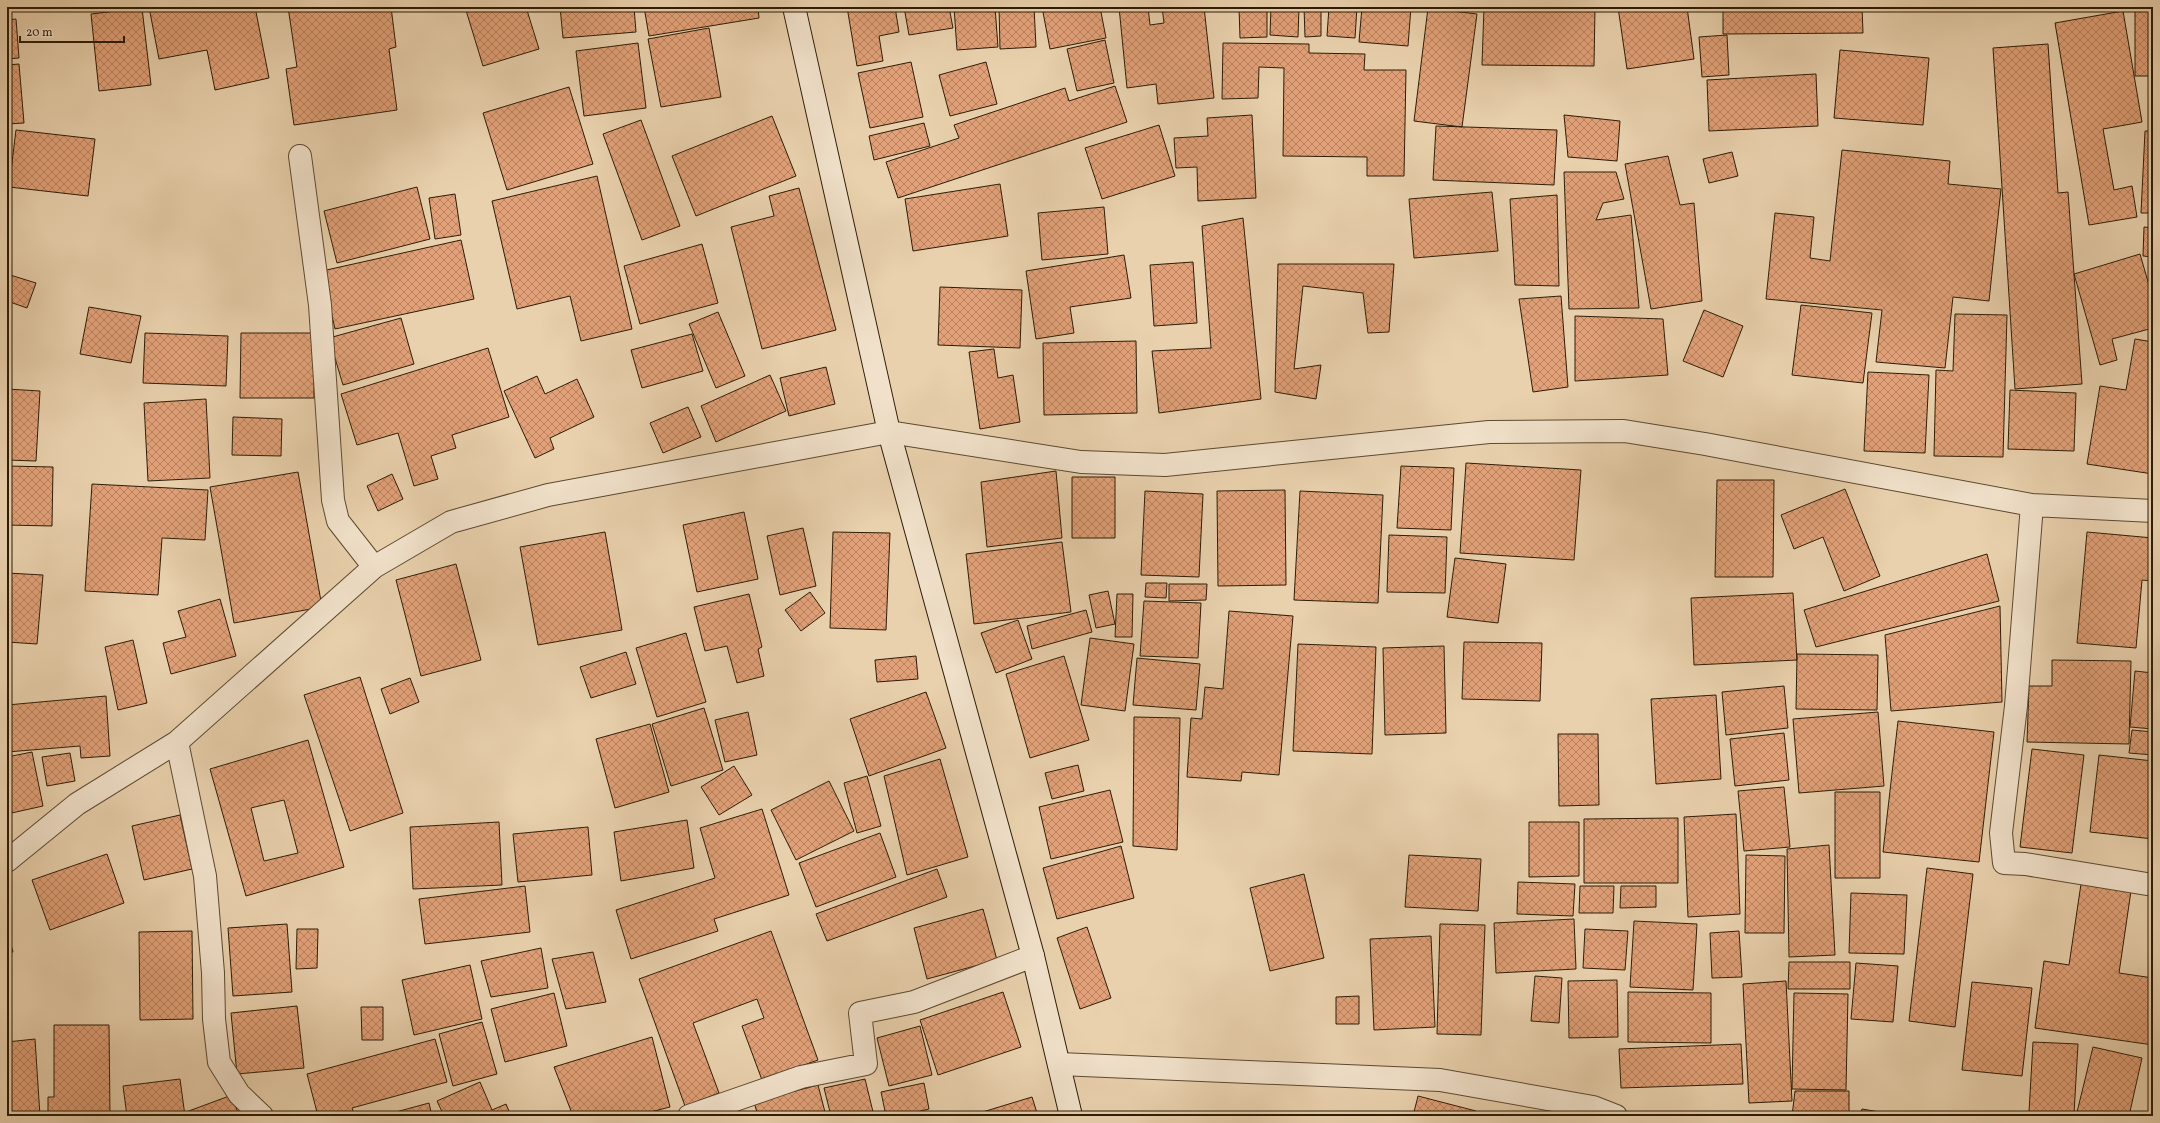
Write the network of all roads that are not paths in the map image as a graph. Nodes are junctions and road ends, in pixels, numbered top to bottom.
1 (794, 7) edge
2 (300, 156) dead end
3 (889, 432) junction
4 (2032, 505) junction
5 (2153, 511) edge
6 (374, 567) junction
7 (177, 742) junction
8 (7, 861) edge
9 (2153, 885) edge
10 (1033, 956) junction
11 (1059, 1064) junction
12 (262, 1116) edge
13 (690, 1116) edge
14 (1071, 1116) edge
15 (1616, 1116) edge

1 - 3 street
2 - 6 street
3 - 4 street
3 - 6 street
3 - 10 street
4 - 5 street
4 - 9 street
6 - 7 street
7 - 8 street
7 - 12 street
10 - 11 street
10 - 13 street
11 - 14 street
11 - 15 street

